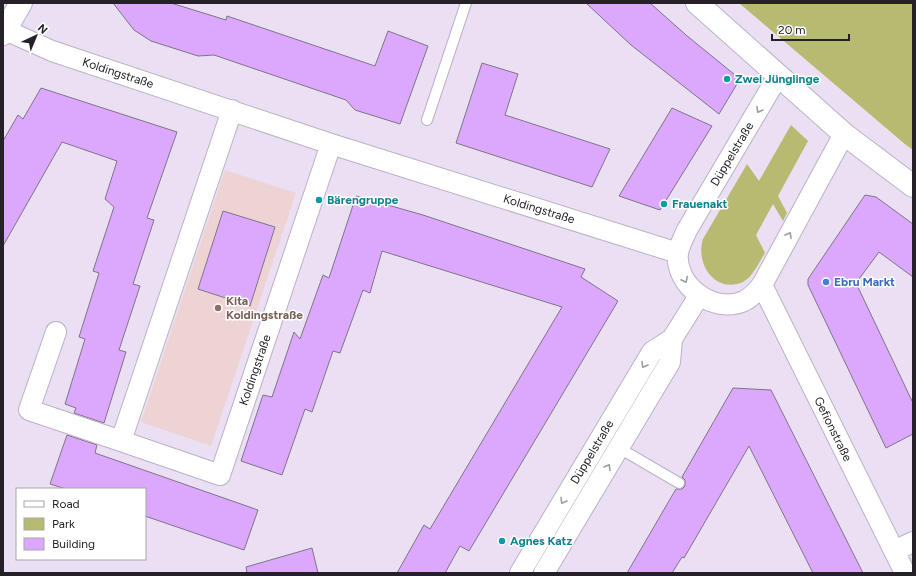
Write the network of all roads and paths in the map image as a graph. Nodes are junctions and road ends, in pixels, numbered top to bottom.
1 (21, 3) edge
2 (466, 3) edge
3 (697, 3) edge
4 (4, 31) edge
5 (778, 76) junction
6 (232, 110) junction
7 (427, 120) dead end
8 (844, 134) junction
9 (331, 144) junction
10 (913, 186) edge
11 (678, 253) junction
12 (762, 285) junction
13 (699, 296) junction
14 (56, 332) dead end
15 (672, 339) junction
16 (121, 441) junction
17 (619, 448) junction
18 (679, 483) dead end
19 (913, 542) edge
20 (894, 551) junction
21 (520, 573) edge
22 (544, 573) edge
23 (905, 573) edge

1 - 4 street
2 - 7 lane
3 - 5 street
4 - 6 street, Koldingstraße
5 - 8 street
5 -> 11 street, Düppelstraße
6 - 9 street, Koldingstraße
6 - 16 street
8 - 10 street
12 -> 8 street
9 - 11 street, Koldingstraße
9 - 16 street, Koldingstraße
11 -> 13 street
12 - 13 street
12 - 20 street, Gefionstraße
13 - 15 street, Düppelstraße
14 - 16 street, Koldingstraße
15 - 17 street, Düppelstraße
15 -> 21 street, Düppelstraße
17 - 18 lane
22 -> 17 street, Düppelstraße
19 - 20 street
20 - 23 street, Gefionstraße

